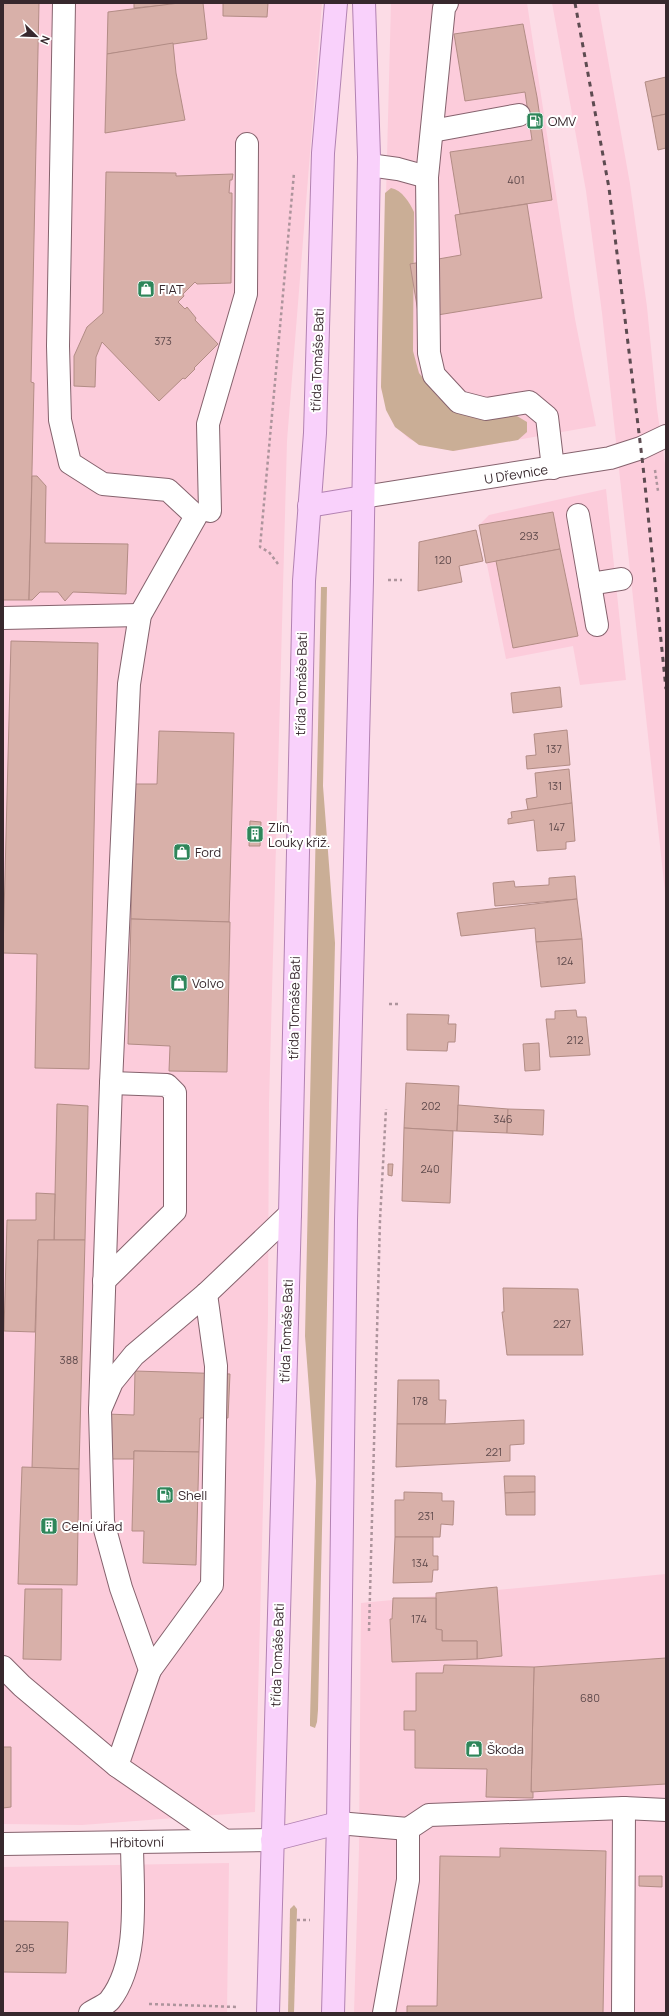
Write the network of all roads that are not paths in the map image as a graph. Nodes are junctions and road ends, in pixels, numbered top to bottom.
1 (64, 3) edge
2 (336, 3) edge
3 (364, 3) edge
4 (447, 3) edge
5 (519, 115) dead end
6 (432, 131) junction
7 (247, 144) dead end
8 (369, 165) junction
9 (427, 177) junction
10 (666, 436) edge
11 (553, 468) junction
12 (363, 497) junction
13 (310, 506) junction
14 (203, 514) junction
15 (578, 515) dead end
16 (621, 579) dead end
17 (590, 584) junction
18 (140, 615) junction
19 (3, 618) edge
20 (597, 625) dead end
21 (111, 1083) junction
22 (290, 1214) junction
23 (104, 1281) junction
24 (206, 1294) junction
25 (100, 1410) junction
26 (3, 1667) edge
27 (150, 1670) junction
28 (117, 1766) junction
29 (624, 1808) junction
30 (666, 1810) edge
31 (338, 1823) junction
32 (408, 1829) junction
33 (224, 1840) junction
34 (272, 1840) junction
35 (132, 1842) junction
36 (3, 1844) edge
37 (90, 2013) edge
38 (268, 2013) edge
39 (333, 2013) edge
40 (384, 2013) edge
41 (623, 2013) edge

1 - 14 street
2 - 13 main road, třída Tomáše Bati
3 - 8 main road
4 - 6 street
5 - 6 street
6 - 9 street
7 - 14 street
8 - 9 street
8 - 12 main road
9 - 11 street
10 - 11 street, U Dřevnice
11 - 12 street, U Dřevnice
12 - 13 main road
12 - 31 main road
13 - 22 main road, třída Tomáše Bati
14 - 18 street
15 - 17 street
16 - 17 street
17 - 20 street
18 - 19 street
18 - 21 street
21 - 23 street
21 - 23 street
22 - 24 street
22 - 34 main road, třída Tomáše Bati
23 - 25 street
24 - 25 street
24 - 27 street
25 - 27 street
26 - 28 street
27 - 28 street
28 - 33 street
29 - 30 street
29 - 32 street
29 - 41 street
31 - 32 street
31 - 34 main road
31 - 39 main road
32 - 40 street
33 - 34 street, Hřbitovní
33 - 35 street, Hřbitovní
34 - 38 main road, třída Tomáše Bati
35 - 36 street, Hřbitovní
35 - 37 street

